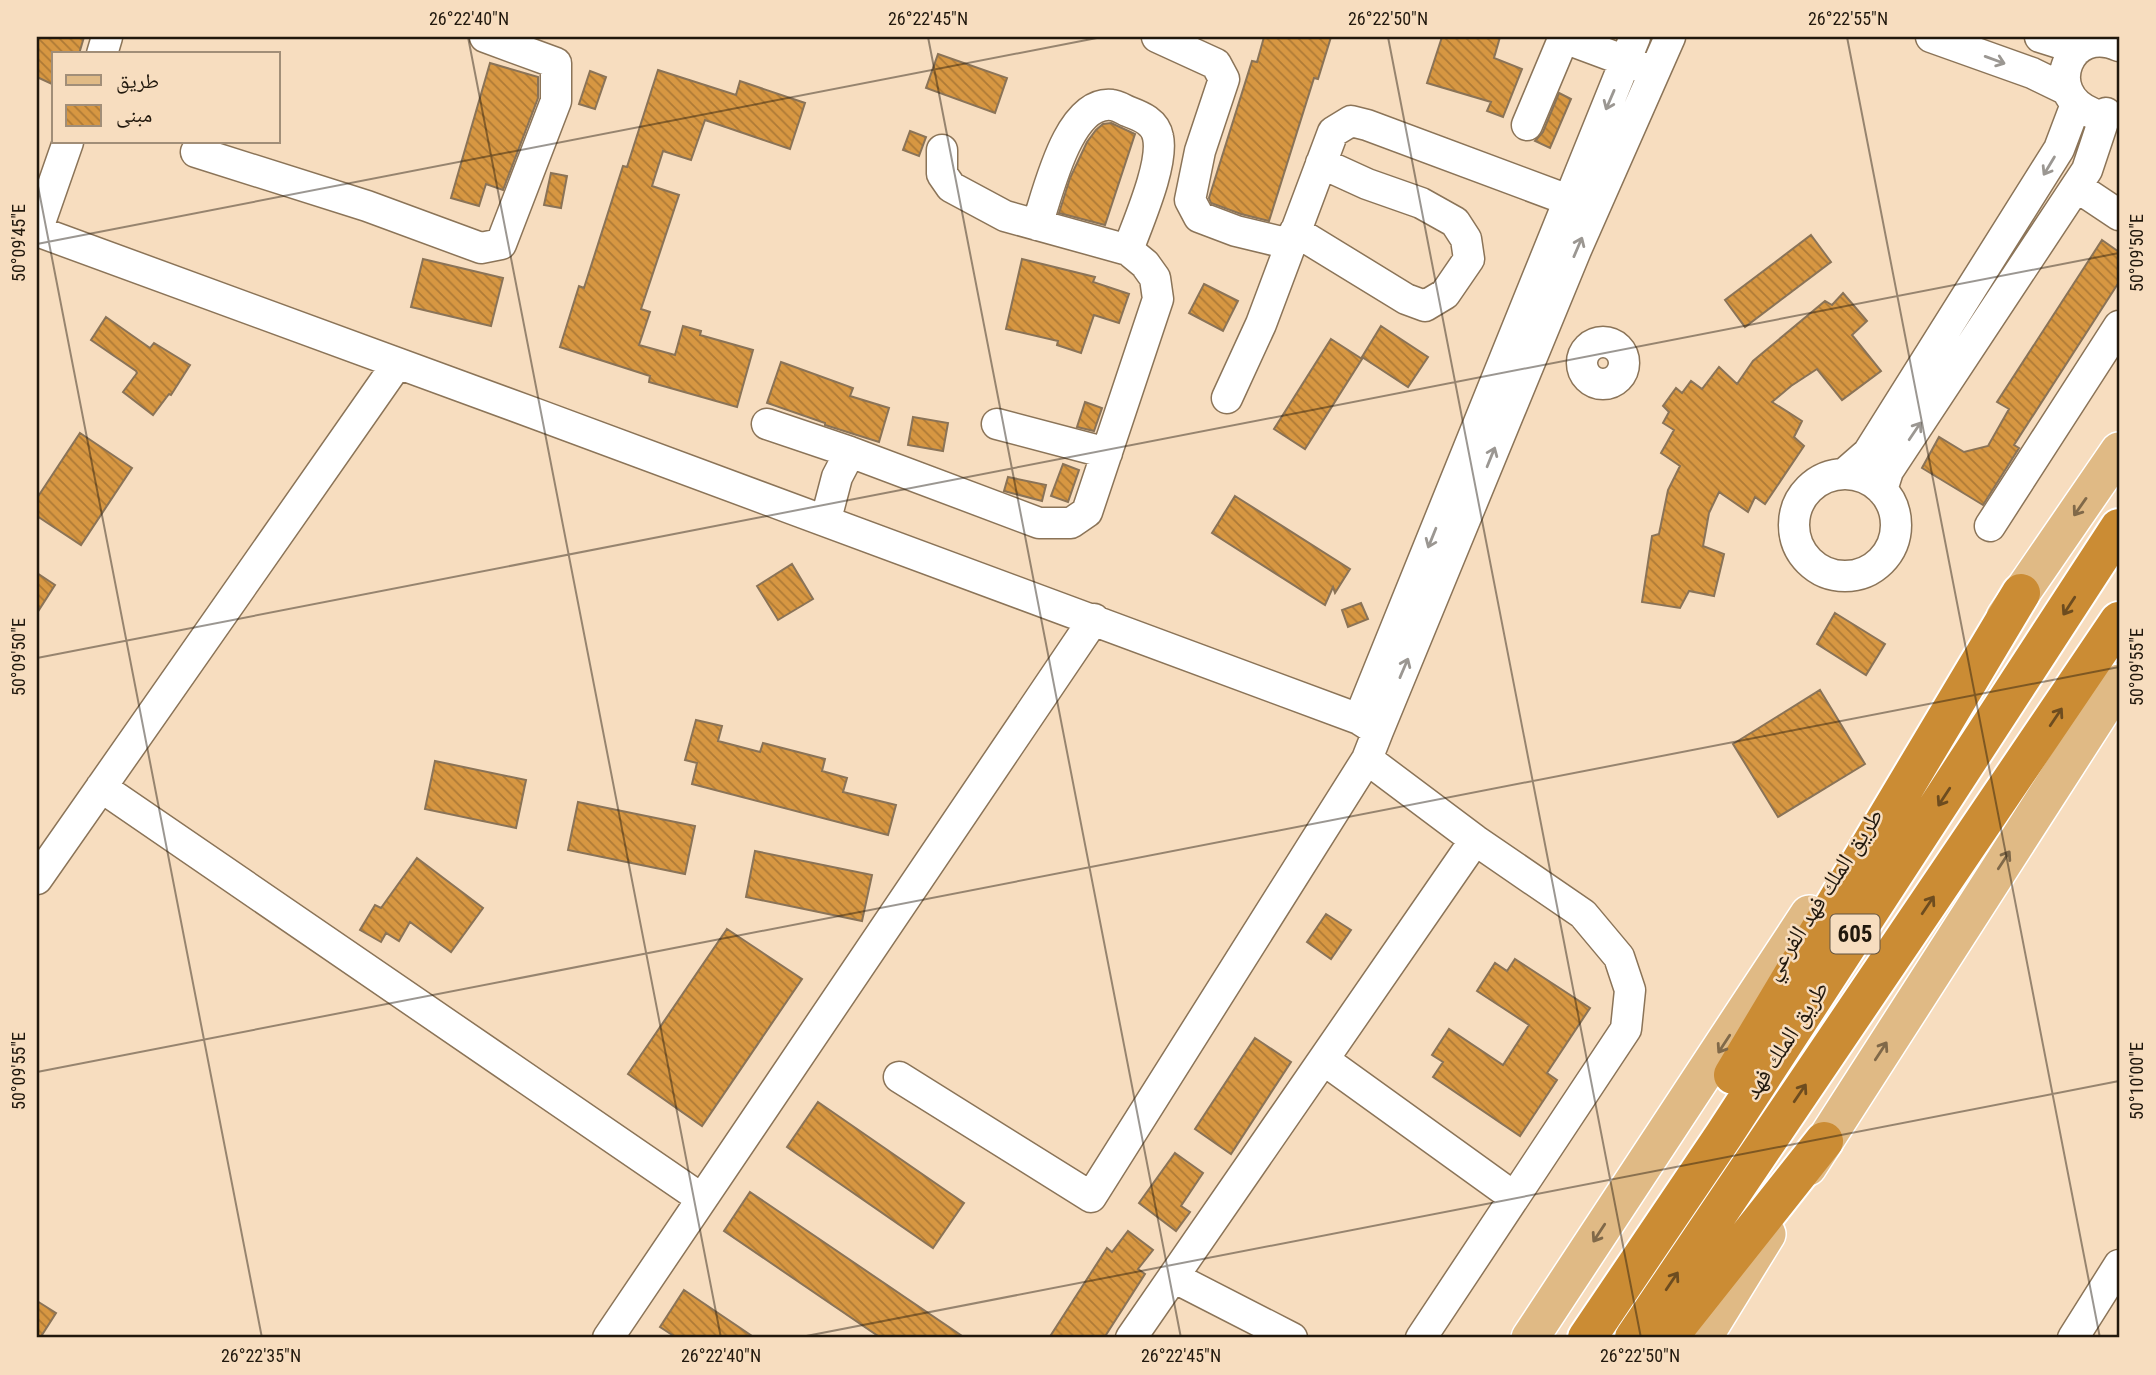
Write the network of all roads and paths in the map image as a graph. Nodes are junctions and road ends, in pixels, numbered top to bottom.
1 (485, 37) edge
2 (1157, 37) edge
3 (1564, 37) edge
4 (1670, 37) edge
5 (1931, 37) edge
6 (2040, 37) edge
7 (2119, 46) edge
8 (1631, 48) edge
9 (2078, 49) junction
10 (1654, 72) junction
11 (2071, 97) junction
12 (2114, 112) edge
13 (1527, 125) dead end
14 (67, 144) edge
15 (942, 150) dead end
16 (195, 152) dead end
17 (1321, 163) junction
18 (2080, 181) junction
19 (2119, 200) edge
20 (1581, 205) junction
21 (2119, 215) edge
22 (1037, 225) junction
23 (2010, 229) junction
24 (37, 231) edge
25 (1293, 238) junction
26 (2038, 247) junction
27 (1128, 250) junction
28 (1532, 325) junction
29 (2119, 326) edge
30 (1589, 354) dead end
31 (1942, 363) junction
32 (397, 364) junction
33 (1227, 398) dead end
34 (767, 424) dead end
35 (997, 424) dead end
36 (2119, 451) edge
37 (850, 452) junction
38 (1107, 453) junction
39 (1844, 474) junction
40 (1882, 490) junction
41 (826, 519) junction
42 (1990, 526) dead end
43 (2119, 528) edge
44 (2021, 593) junction
45 (1094, 619) junction
46 (2119, 621) edge
47 (2119, 683) edge
48 (1368, 725) junction
49 (1367, 759) junction
50 (101, 787) junction
51 (1475, 840) junction
52 (37, 879) edge
53 (1324, 1060) junction
54 (899, 1077) dead end
55 (1824, 1141) junction
56 (1514, 1197) junction
57 (702, 1199) junction
58 (2119, 1265) edge
59 (1174, 1278) junction
60 (608, 1338) edge
61 (1131, 1338) edge
62 (1292, 1338) edge
63 (1421, 1338) edge
64 (1530, 1338) edge
65 (1574, 1338) edge
66 (1587, 1338) edge
67 (1634, 1338) edge
68 (1668, 1338) edge
69 (1703, 1338) edge
70 (2073, 1338) edge

1 - 16 street
2 - 25 street
3 - 8 street
3 - 13 street
4 - 10 street
5 -> 11 street
6 - 9 street
7 - 9 street
8 - 10 street
8 -> 20 street
9 - 11 street
10 - 20 street
11 - 12 street
11 -> 23 street
12 - 18 street
14 - 24 street
15 - 22 street
17 - 20 street
17 - 25 street
17 - 25 street
18 - 19 street
18 - 21 street
18 - 26 street
20 - 28 street
22 - 27 street
22 - 27 street
23 - 26 street
23 - 31 street
24 - 32 street
25 - 33 street
26 - 31 street
27 - 38 street
28 - 30 street
28 - 48 street
29 - 42 street
31 - 39 street
40 -> 31 street
32 - 41 street
32 - 50 street
34 - 37 street
35 - 38 street
36 -> 44 main road, طريق الملك فهد الفرعي
37 - 38 street
37 - 41 street
39 - 40 street
39 - 40 street
41 - 45 street
43 -> 66 highway, طريق الملك فهد / 605
44 -> 64 main road, طريق الملك فهد الفرعي
44 - 65 highway
45 - 48 street
45 - 57 street
67 -> 46 highway, طريق الملك فهد / 605
55 -> 47 main road
48 - 49 street
49 - 51 street
49 - 54 street
50 - 52 street
50 - 57 street
51 - 53 street
51 - 56 street
53 - 56 street
53 - 59 street
55 - 68 highway
55 - 69 main road
56 - 63 street
57 - 60 street
58 - 70 street
59 - 61 street
59 - 62 street

